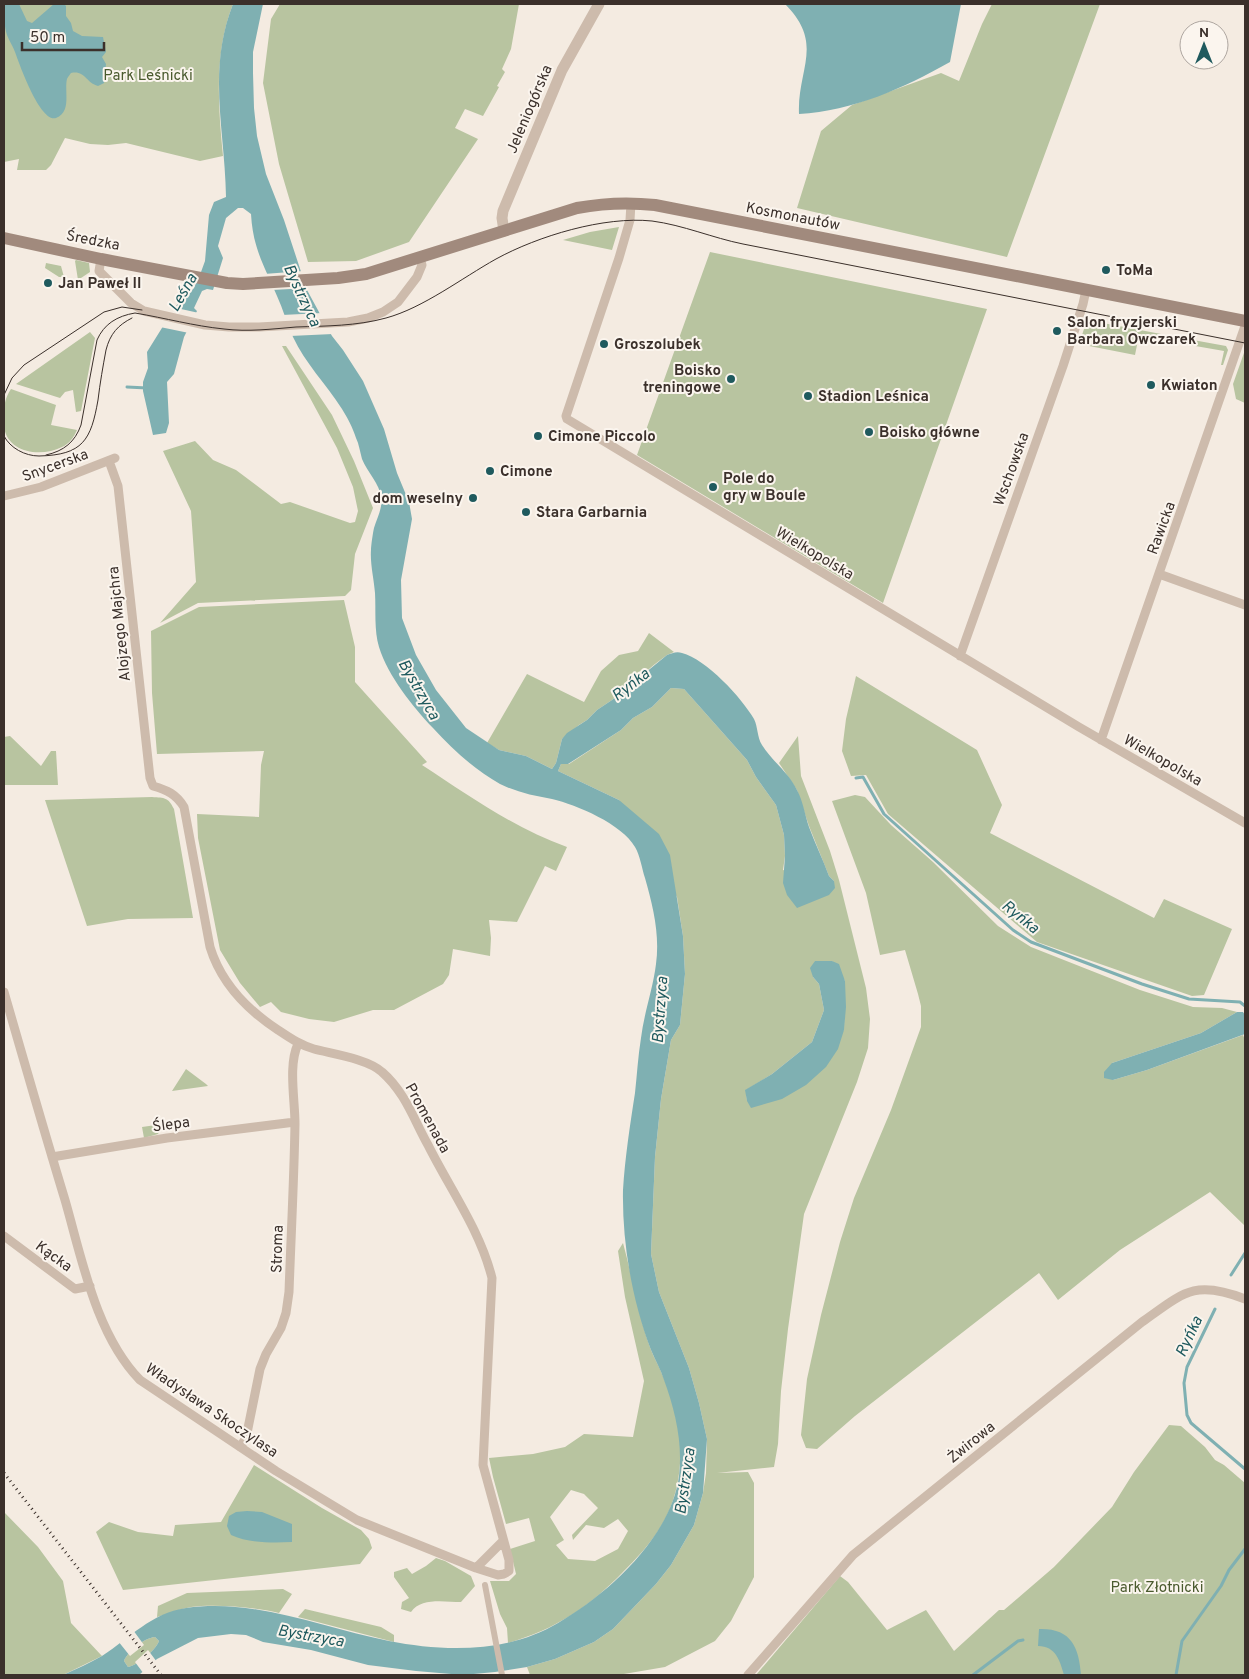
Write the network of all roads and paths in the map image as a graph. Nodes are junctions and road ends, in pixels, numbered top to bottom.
1 (599, 4) edge
2 (631, 203) junction
3 (504, 231) junction
4 (4, 238) edge
5 (420, 258) junction
6 (100, 265) junction
7 (243, 284) joint
8 (1086, 290) junction
9 (1245, 322) edge
10 (1245, 326) edge
11 (112, 459) joint
12 (4, 496) edge
13 (1159, 574) junction
14 (1245, 605) edge
15 (960, 656) junction
16 (1101, 740) junction
17 (153, 786) joint
18 (1245, 823) edge
19 (4, 992) edge
20 (298, 1044) junction
21 (295, 1122) junction
22 (52, 1157) junction
23 (4, 1236) edge
24 (90, 1286) junction
25 (1245, 1299) edge
26 (240, 1447) junction
27 (503, 1541) junction
28 (476, 1568) junction
29 (485, 1586) dead end
30 (502, 1675) edge
31 (748, 1675) edge

1 - 3 street, Jeleniogórska
2 - 3 main road, Kosmonautów
2 - 8 main road, Kosmonautów
2 - 15 street, Wielkopolska
3 - 5 main road, Kosmonautów
4 - 6 main road, Średzka
5 - 6 street
5 - 7 main road, Kosmonautów
6 - 7 main road, Średzka
8 - 9 main road, Kosmonautów
8 - 15 street, Wschowska
10 - 13 street, Rawicka
11 - 12 street, Snycerska
11 - 17 street, Alojzego Majchra
13 - 14 street
13 - 16 street, Rawicka
15 - 16 street, Wielkopolska
16 - 18 street, Wielkopolska
17 - 20 street, Promenada
19 - 22 street, Władysława Skoczylasa
20 - 21 street, Stroma
20 - 27 street, Promenada
21 - 22 street, Ślepa
21 - 26 street, Stroma
22 - 24 street, Władysława Skoczylasa
23 - 24 street, Kącka
24 - 26 street, Władysława Skoczylasa
25 - 31 street, Żwirowa
26 - 28 street, Władysława Skoczylasa
27 - 28 street
27 - 28 street, Promenada
29 - 30 street

